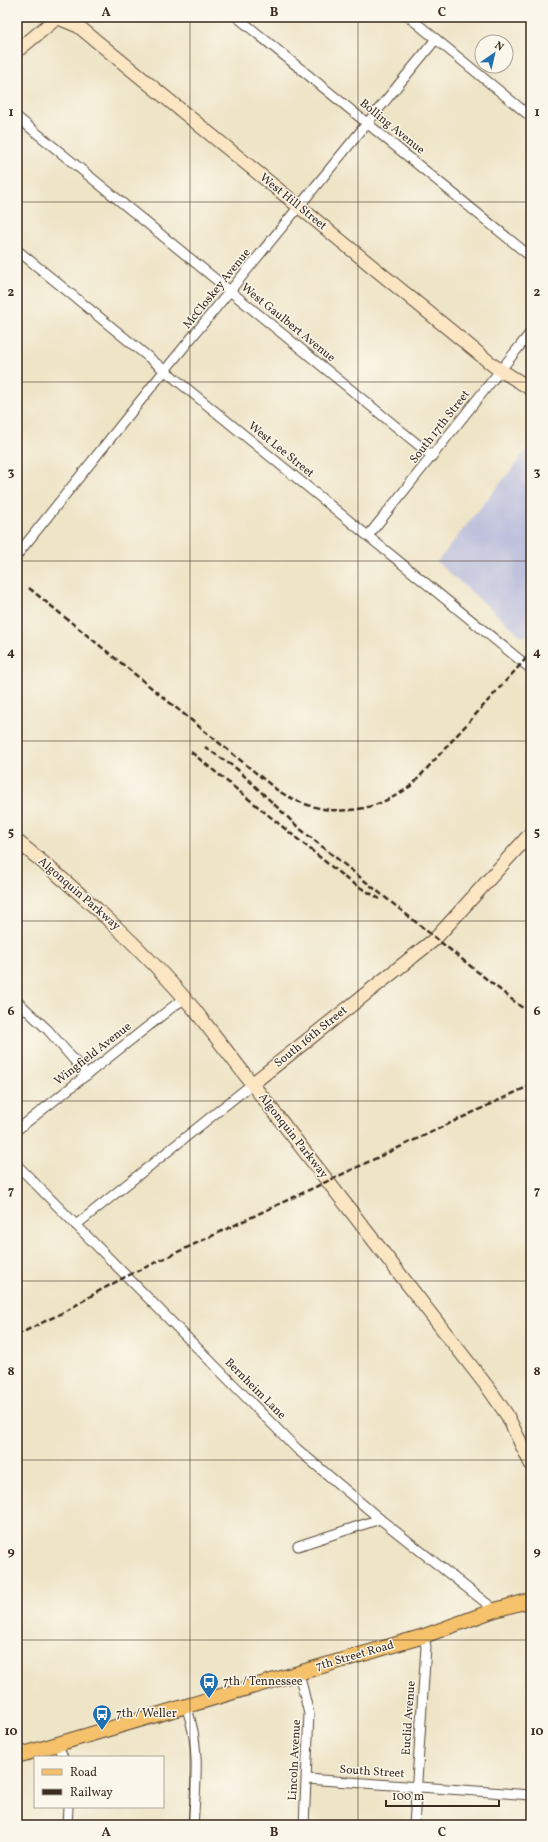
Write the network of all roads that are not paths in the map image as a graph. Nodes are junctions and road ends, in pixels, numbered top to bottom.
1 (57, 17) edge
2 (237, 17) edge
3 (409, 17) edge
4 (436, 39) junction
5 (17, 51) edge
6 (17, 117) edge
7 (531, 117) edge
8 (368, 123) junction
9 (299, 207) junction
10 (17, 250) edge
11 (531, 257) edge
12 (230, 291) junction
13 (531, 332) edge
14 (501, 370) junction
15 (165, 371) junction
16 (531, 388) edge
17 (432, 456) junction
18 (368, 536) junction
19 (17, 555) edge
20 (531, 669) edge
21 (531, 833) edge
22 (17, 841) edge
23 (185, 999) junction
24 (17, 1001) edge
25 (87, 1075) junction
26 (252, 1084) junction
27 (17, 1130) edge
28 (17, 1165) edge
29 (76, 1224) junction
30 (531, 1464) edge
31 (380, 1519) junction
32 (298, 1546) dead end
33 (531, 1600) edge
34 (495, 1610) junction
35 (424, 1636) junction
36 (299, 1673) junction
37 (186, 1706) junction
38 (58, 1744) junction
39 (17, 1756) edge
40 (63, 1756) edge
41 (307, 1779) junction
42 (416, 1787) junction
43 (531, 1795) edge
44 (68, 1808) edge
45 (67, 1825) edge
46 (193, 1825) edge
47 (304, 1825) edge
48 (414, 1825) edge

1 - 5 street
1 - 9 street, West Hill Street
2 - 8 street, Bolling Avenue
3 - 4 street
4 - 7 street
4 - 8 street, McCloskey Avenue
6 - 12 street, West Gaulbert Avenue
8 - 9 street, McCloskey Avenue
8 - 11 street, Bolling Avenue
9 - 12 street, McCloskey Avenue
9 - 14 street, West Hill Street
10 - 15 street, West Lee Street
12 - 15 street, McCloskey Avenue
12 - 17 street, West Gaulbert Avenue
13 - 14 street, South 17th Street
14 - 16 street, West Hill Street
14 - 17 street, South 17th Street
15 - 18 street, West Lee Street
15 - 19 street, McCloskey Avenue
17 - 18 street, South 17th Street
18 - 20 street, West Lee Street
21 - 26 street, South 16th Street
22 - 23 street, Algonquin Parkway
23 - 25 street, Wingfield Avenue
23 - 26 street, Algonquin Parkway
24 - 25 street
25 - 27 street, Wingfield Avenue
26 - 29 street, South 16th Street
26 - 30 street, Algonquin Parkway
28 - 29 street, Bernheim Lane
29 - 31 street, Bernheim Lane
31 - 32 street
31 - 34 street, Bernheim Lane
33 - 34 main road, 7th Street Road
34 - 35 main road, 7th Street Road
35 - 36 main road, 7th Street Road
35 - 42 street, Euclid Avenue
36 - 37 main road, 7th Street Road
36 - 41 street, Lincoln Avenue
37 - 38 main road, 7th Street Road
37 - 46 street
38 - 39 main road, 7th Street Road
38 - 40 street
41 - 42 street, South Street
41 - 47 street, Lincoln Avenue
42 - 43 street, South Street
42 - 48 street, Euclid Avenue
44 - 45 street

